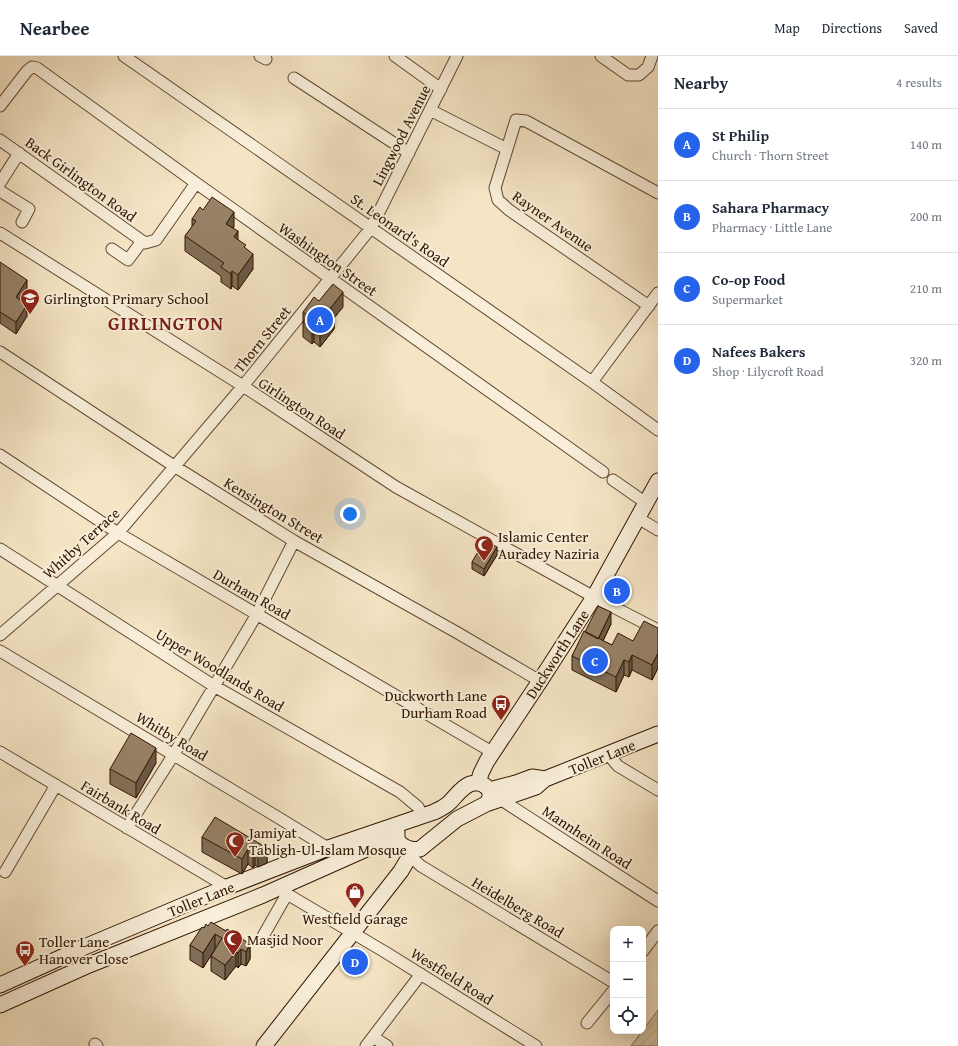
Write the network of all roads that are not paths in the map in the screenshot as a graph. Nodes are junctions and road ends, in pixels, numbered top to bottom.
1 (124, 56) edge
2 (395, 56) edge
3 (457, 56) edge
4 (601, 56) edge
5 (652, 56) edge
6 (294, 78) dead end
7 (441, 89) junction
8 (0, 106) edge
9 (430, 110) junction
10 (0, 140) edge
11 (507, 149) junction
12 (19, 153) junction
13 (408, 153) junction
14 (0, 182) edge
15 (196, 183) junction
16 (0, 191) edge
17 (658, 194) edge
18 (22, 222) dead end
19 (371, 228) junction
20 (0, 233) edge
21 (143, 242) junction
22 (112, 249) dead end
23 (330, 278) junction
24 (658, 293) edge
25 (649, 306) junction
26 (0, 352) edge
27 (592, 382) junction
28 (243, 386) junction
29 (658, 430) edge
30 (0, 455) edge
31 (174, 466) junction
32 (602, 472) dead end
33 (613, 480) dead end
34 (658, 481) edge
35 (646, 503) junction
36 (638, 518) junction
37 (658, 530) edge
38 (118, 533) junction
39 (294, 541) junction
40 (0, 550) edge
41 (57, 586) junction
42 (594, 597) junction
43 (257, 614) junction
44 (658, 630) edge
45 (0, 635) edge
46 (0, 651) edge
47 (540, 682) junction
48 (214, 686) junction
49 (658, 734) edge
50 (0, 752) edge
51 (492, 752) junction
52 (174, 754) junction
53 (608, 754) junction
54 (56, 785) junction
55 (658, 790) edge
56 (488, 794) junction
57 (422, 815) junction
58 (406, 821) junction
59 (127, 828) junction
60 (328, 848) junction
61 (406, 849) junction
62 (334, 863) junction
63 (6, 872) dead end
64 (227, 888) junction
65 (284, 890) junction
66 (658, 901) edge
67 (237, 905) junction
68 (142, 923) junction
69 (658, 931) edge
70 (352, 932) junction
71 (262, 938) dead end
72 (150, 940) junction
73 (646, 947) edge
74 (82, 948) junction
75 (89, 965) junction
76 (421, 974) junction
77 (610, 980) edge
78 (0, 986) edge
79 (610, 995) edge
80 (0, 1005) edge
81 (587, 1023) dead end
82 (369, 1042) edge
83 (264, 1046) edge
84 (387, 1046) edge
85 (536, 1046) edge

1 - 19 street, St. Leonard's Road
2 - 7 street
3 - 7 street, Lingwood Avenue
4 - 5 street
6 - 13 street
7 - 9 street, Lingwood Avenue
8 - 15 street, Washington Street
9 - 11 street
9 - 13 street, Lingwood Avenue
10 - 12 street, Back Girlington Road
11 - 17 street, Rayner Avenue
11 - 25 street, Rayner Avenue
12 - 14 street
12 - 21 street, Back Girlington Road
13 - 19 street, Lingwood Avenue
15 - 21 street
15 - 23 street, Washington Street
16 - 18 street
19 - 23 street, Thorn Street
19 - 27 street, St. Leonard's Road
20 - 28 street, Girlington Road
21 - 22 street
23 - 28 street, Thorn Street
23 - 32 street, Washington Street
24 - 25 street
25 - 27 street
26 - 31 street, Kensington Street
27 - 29 street, St. Leonard's Road
28 - 31 street, Thorn Street
28 - 42 street, Girlington Road
30 - 38 street, Durham Road
31 - 38 street, Whitby Terrace
31 - 39 street, Kensington Street
33 - 35 street
34 - 35 main road, Duckworth Lane
35 - 36 main road, Duckworth Lane
36 - 37 street
36 - 42 main road, Duckworth Lane
38 - 41 street, Whitby Terrace
38 - 43 street, Durham Road
39 - 43 street
39 - 47 street, Kensington Street
40 - 41 street, Upper Woodlands Road
41 - 45 street, Whitby Terrace
41 - 48 street, Upper Woodlands Road
42 - 44 street, Girlington Road
42 - 47 main road, Duckworth Lane
43 - 48 street
43 - 51 street, Durham Road
46 - 52 street, Whitby Road
47 - 51 main road, Duckworth Lane
48 - 52 street
48 - 57 street, Upper Woodlands Road
49 - 53 main road, Toller Lane
50 - 54 street, Fairbank Road
51 - 56 main road, Duckworth Lane
52 - 59 street
52 - 60 street, Whitby Road
53 - 55 street
53 - 56 main road, Toller Lane
54 - 59 street, Fairbank Road
54 - 63 street
56 - 57 main road, Toller Lane
56 - 61 main road, Toller Lane
56 - 66 street, Mannheim Road
57 - 58 main road, Toller Lane
58 - 60 main road, Toller Lane
58 - 61 main road
59 - 64 street, Fairbank Road
60 - 62 main road
60 - 64 main road, Toller Lane
61 - 62 main road, Toller Lane
61 - 70 main road
61 - 77 street, Heidelberg Road
62 - 65 main road, Toller Lane
64 - 67 main road
64 - 68 main road, Toller Lane
65 - 67 main road, Toller Lane
65 - 70 street, Westfield Road
65 - 71 street
67 - 72 main road, Toller Lane
68 - 72 main road
68 - 74 main road, Toller Lane
69 - 73 street
70 - 76 street, Westfield Road
70 - 83 main road
72 - 75 main road, Toller Lane
74 - 75 main road
74 - 78 main road, Toller Lane
75 - 80 main road, Toller Lane
76 - 82 street
76 - 85 street, Westfield Road
79 - 81 street
82 - 84 street

